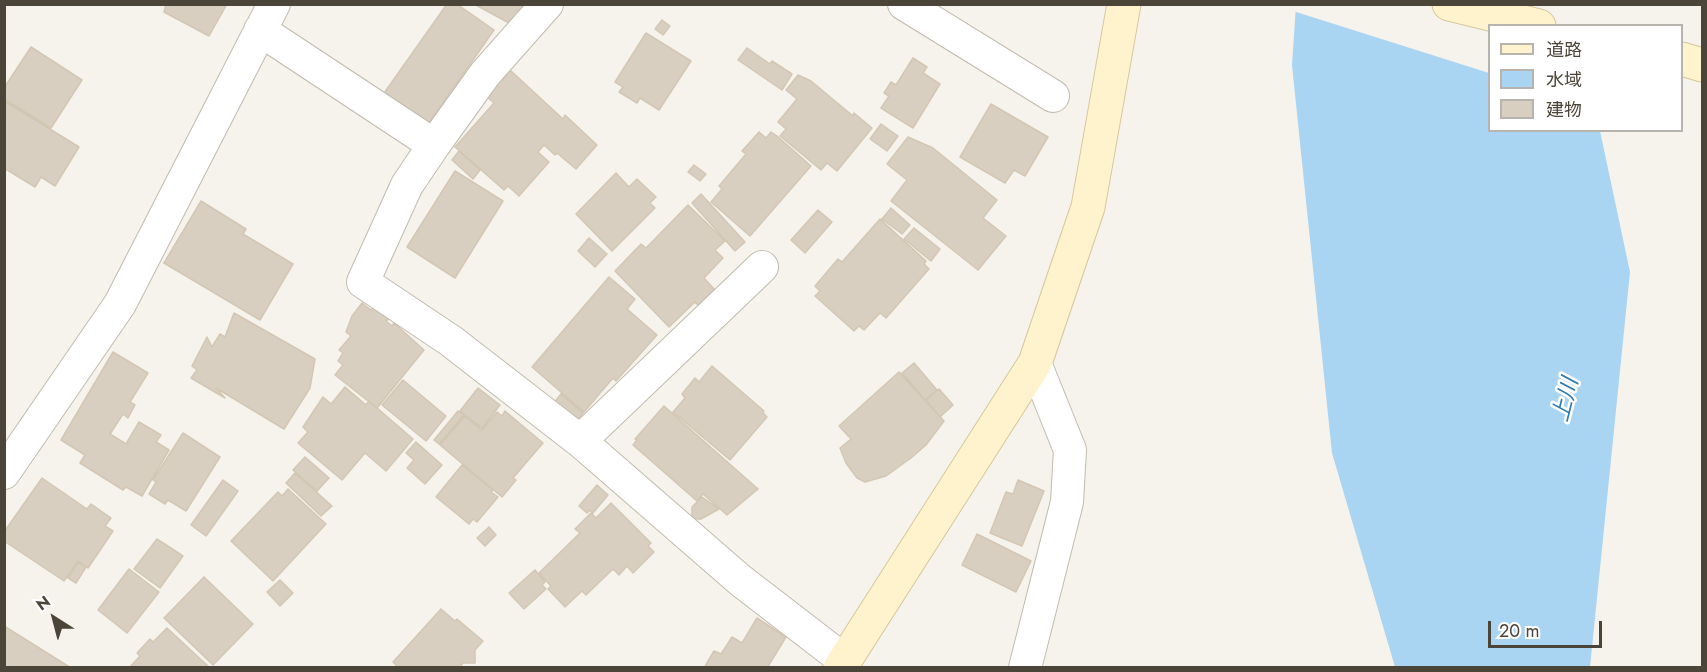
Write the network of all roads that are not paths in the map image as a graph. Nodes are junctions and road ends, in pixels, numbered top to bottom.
1 (547, 4) edge
2 (904, 4) edge
3 (1124, 4) edge
4 (1449, 4) edge
5 (267, 17) edge
6 (1531, 24) edge
7 (1683, 59) edge
8 (1702, 65) edge
9 (1053, 96) dead end
10 (434, 145) junction
11 (762, 267) dead end
12 (1035, 363) junction
13 (580, 441) junction
14 (4, 473) edge
15 (842, 664) edge
16 (1025, 668) edge

1 - 10 street
2 - 9 street
3 - 12 street
4 - 6 street
5 - 10 street
5 - 14 street
7 - 8 street
10 - 13 street
11 - 13 street
12 - 15 street
12 - 16 street
13 - 15 street

